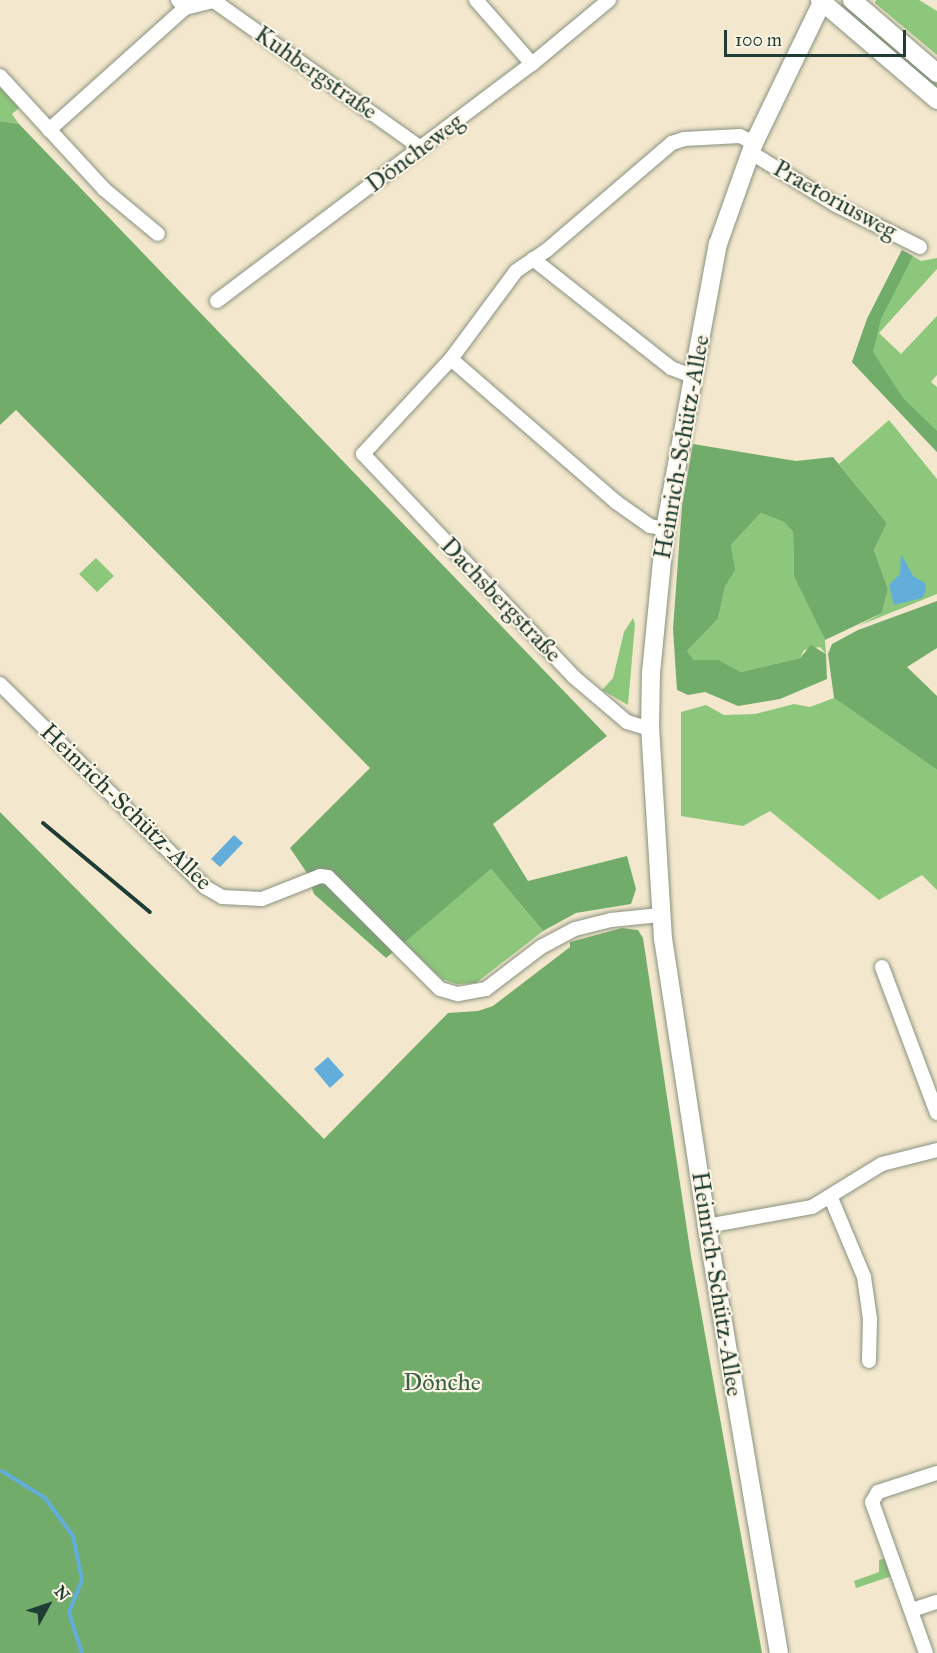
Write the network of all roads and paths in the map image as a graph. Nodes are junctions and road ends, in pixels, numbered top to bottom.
1 (476, 0) edge
2 (609, 0) edge
3 (852, 0) edge
4 (822, 1) edge
5 (181, 4) edge
6 (532, 64) junction
7 (937, 73) edge
8 (0, 76) edge
9 (937, 100) edge
10 (49, 130) junction
11 (421, 148) junction
12 (752, 148) junction
13 (158, 234) dead end
14 (920, 246) dead end
15 (533, 259) junction
16 (217, 301) dead end
17 (450, 358) junction
18 (694, 377) junction
19 (363, 454) joint
20 (664, 529) junction
21 (0, 684) edge
22 (650, 729) junction
23 (660, 915) junction
24 (882, 967) dead end
25 (901, 979) dead end
26 (888, 984) junction
27 (937, 1113) edge
28 (937, 1150) edge
29 (831, 1198) junction
30 (707, 1226) junction
31 (869, 1361) dead end
32 (937, 1473) edge
33 (937, 1602) edge
34 (912, 1610) junction
35 (779, 1653) edge
36 (926, 1653) edge

1 - 6 street
2 - 6 street, Döncheweg
3 - 7 main road
4 - 9 main road
4 - 12 main road, Heinrich-Schütz-Allee
5 - 10 street
5 - 11 street, Kuhbergstraße
6 - 11 street, Döncheweg
8 - 10 street
10 - 13 street
11 - 16 street, Döncheweg
12 - 14 street, Praetoriusweg
12 - 15 street, Praetoriusweg
12 - 18 main road, Heinrich-Schütz-Allee
15 - 17 street, Praetoriusweg
15 - 18 street
17 - 19 street, Praetoriusweg
17 - 20 street
18 - 20 main road, Heinrich-Schütz-Allee
19 - 22 street, Dachsbergstraße
20 - 22 main road, Heinrich-Schütz-Allee
21 - 23 street, Heinrich-Schütz-Allee
22 - 23 main road, Heinrich-Schütz-Allee
23 - 30 main road, Heinrich-Schütz-Allee
24 - 26 street
25 - 26 street
26 - 27 street
28 - 29 street
29 - 30 street
29 - 31 street
30 - 35 main road, Heinrich-Schütz-Allee
32 - 34 street
33 - 34 street
34 - 36 street

